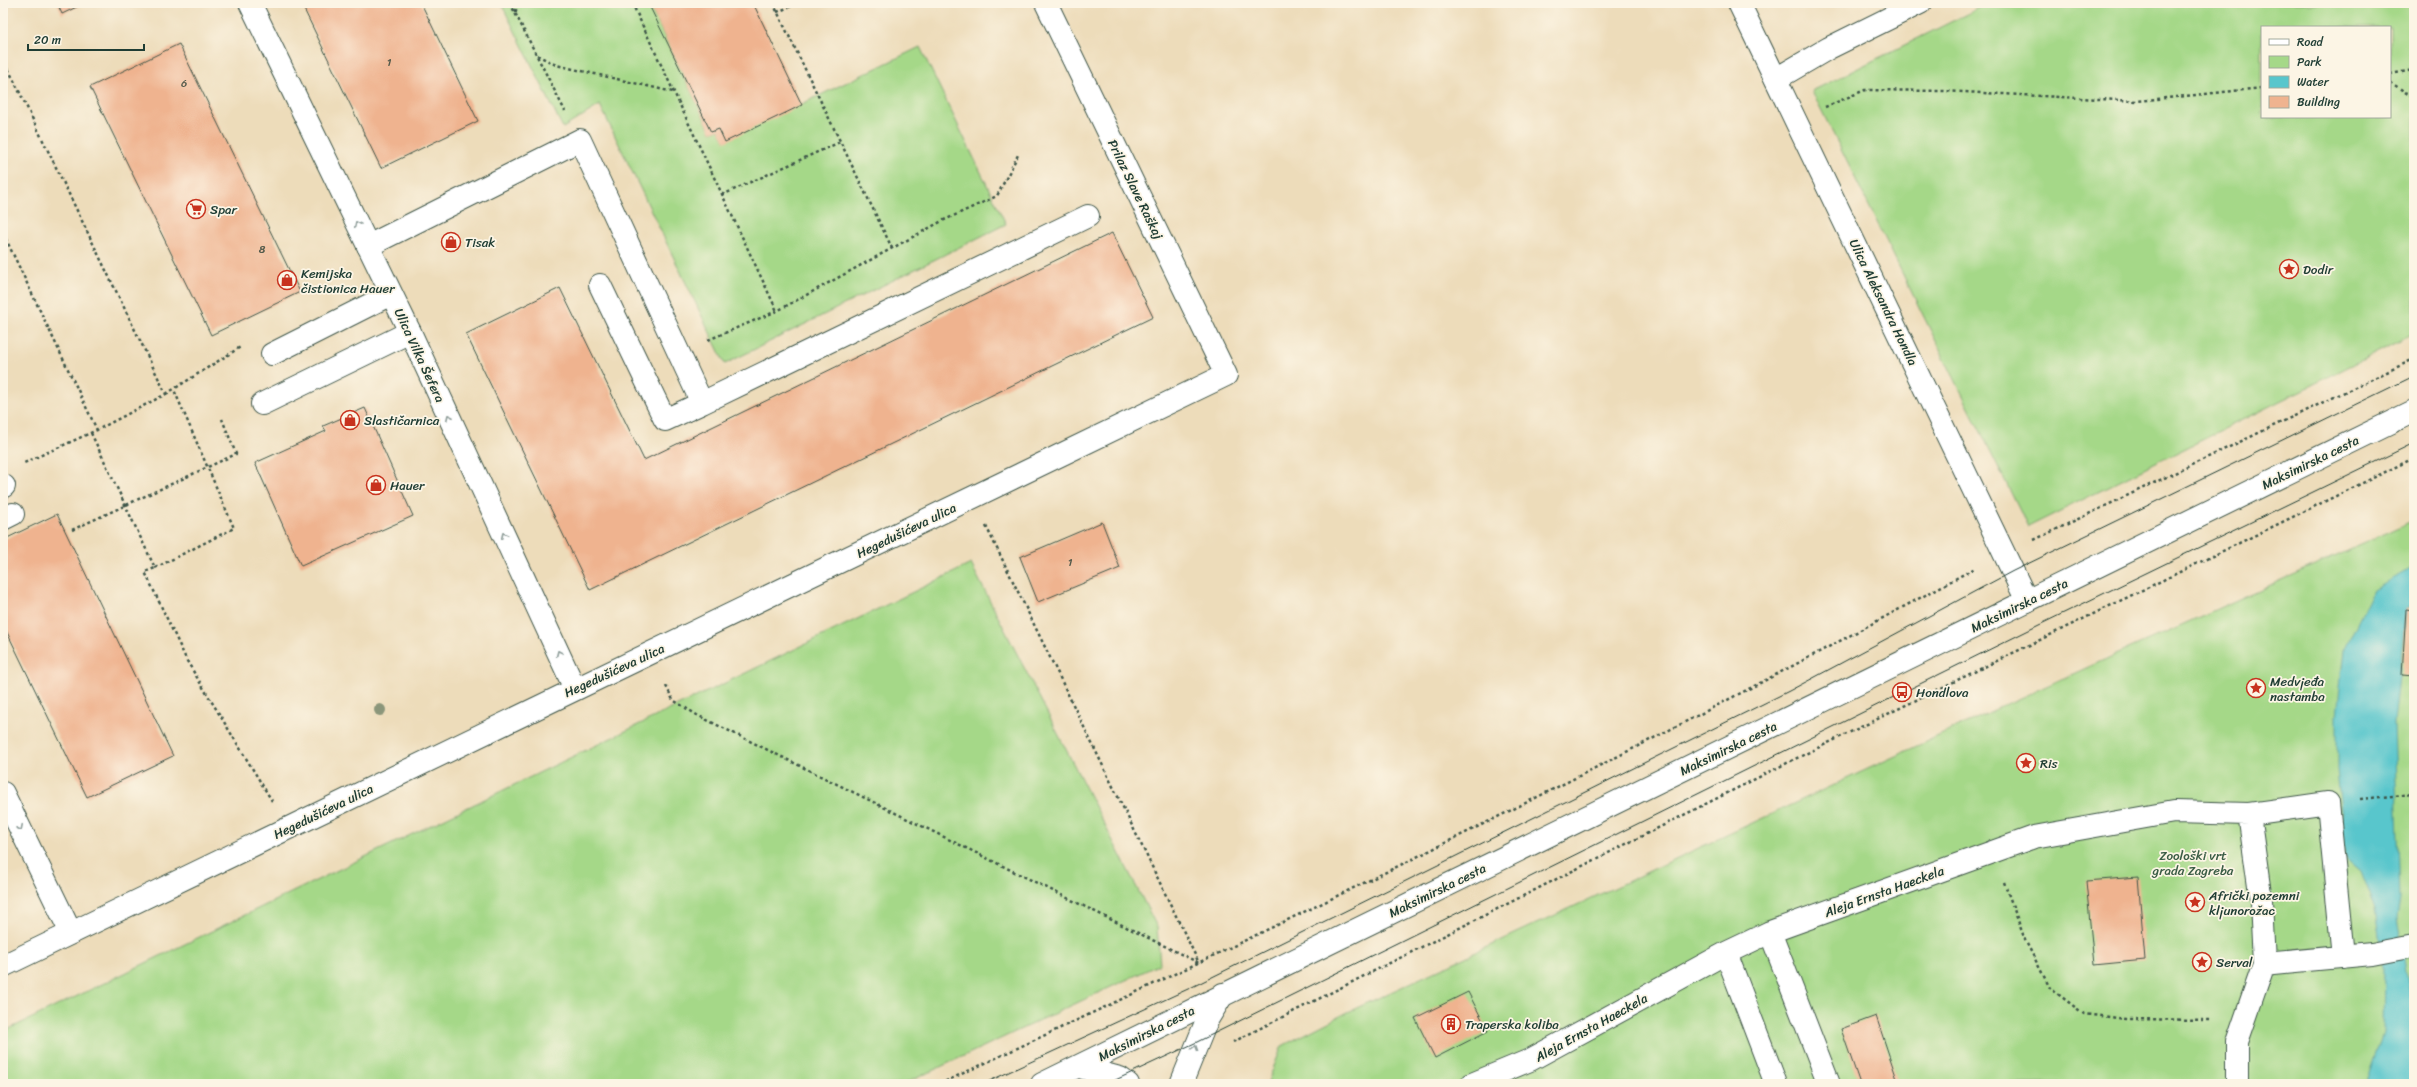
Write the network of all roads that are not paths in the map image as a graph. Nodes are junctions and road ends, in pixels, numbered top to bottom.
1 (250, 3) edge
2 (1046, 3) edge
3 (1739, 3) edge
4 (1920, 3) edge
5 (1776, 78) junction
6 (1088, 216) dead end
7 (368, 246) junction
8 (600, 286) dead end
9 (391, 294) junction
10 (410, 332) junction
11 (272, 354) dead end
12 (1226, 375) joint
13 (702, 403) junction
14 (262, 404) dead end
15 (2414, 411) edge
16 (2028, 601) junction
17 (575, 689) junction
18 (3, 793) edge
19 (2249, 814) junction
20 (1770, 932) junction
21 (71, 933) junction
22 (2414, 946) edge
23 (1726, 953) junction
24 (2343, 957) junction
25 (2264, 964) junction
26 (3, 966) edge
27 (1223, 994) junction
28 (1078, 1067) junction
29 (1042, 1084) edge
30 (1128, 1084) edge
31 (1181, 1084) edge
32 (1472, 1084) edge
33 (1776, 1084) edge
34 (1829, 1084) edge
35 (2237, 1084) edge

7 -> 1 street, Ulica Vilka Šefera
2 - 12 street, Prilaz Slave Raškaj
3 - 5 street, Ulica Aleksandra Hondla
4 - 5 street
5 - 16 street, Ulica Aleksandra Hondla
6 - 13 street
7 - 9 street, Ulica Vilka Šefera
7 - 13 street
8 - 13 street
9 - 10 street, Ulica Vilka Šefera
9 - 11 street
10 - 14 street
17 -> 10 street, Ulica Vilka Šefera
12 - 17 street, Hegedušićeva ulica
15 - 16 street, Maksimirska cesta
16 - 27 street, Maksimirska cesta
17 - 21 street, Hegedušićeva ulica
18 -> 21 street
19 - 20 street, Aleja Ernsta Haeckela
19 - 24 street, Aleja Ernsta Haeckela
19 - 25 street
20 - 23 street, Aleja Ernsta Haeckela
20 - 34 street
21 - 26 street, Hegedušićeva ulica
22 - 24 street
23 - 32 street, Aleja Ernsta Haeckela
23 - 33 street
24 - 25 street
25 - 35 street
27 - 28 street, Maksimirska cesta
31 -> 27 street
28 - 29 street, Maksimirska cesta
28 - 30 street

